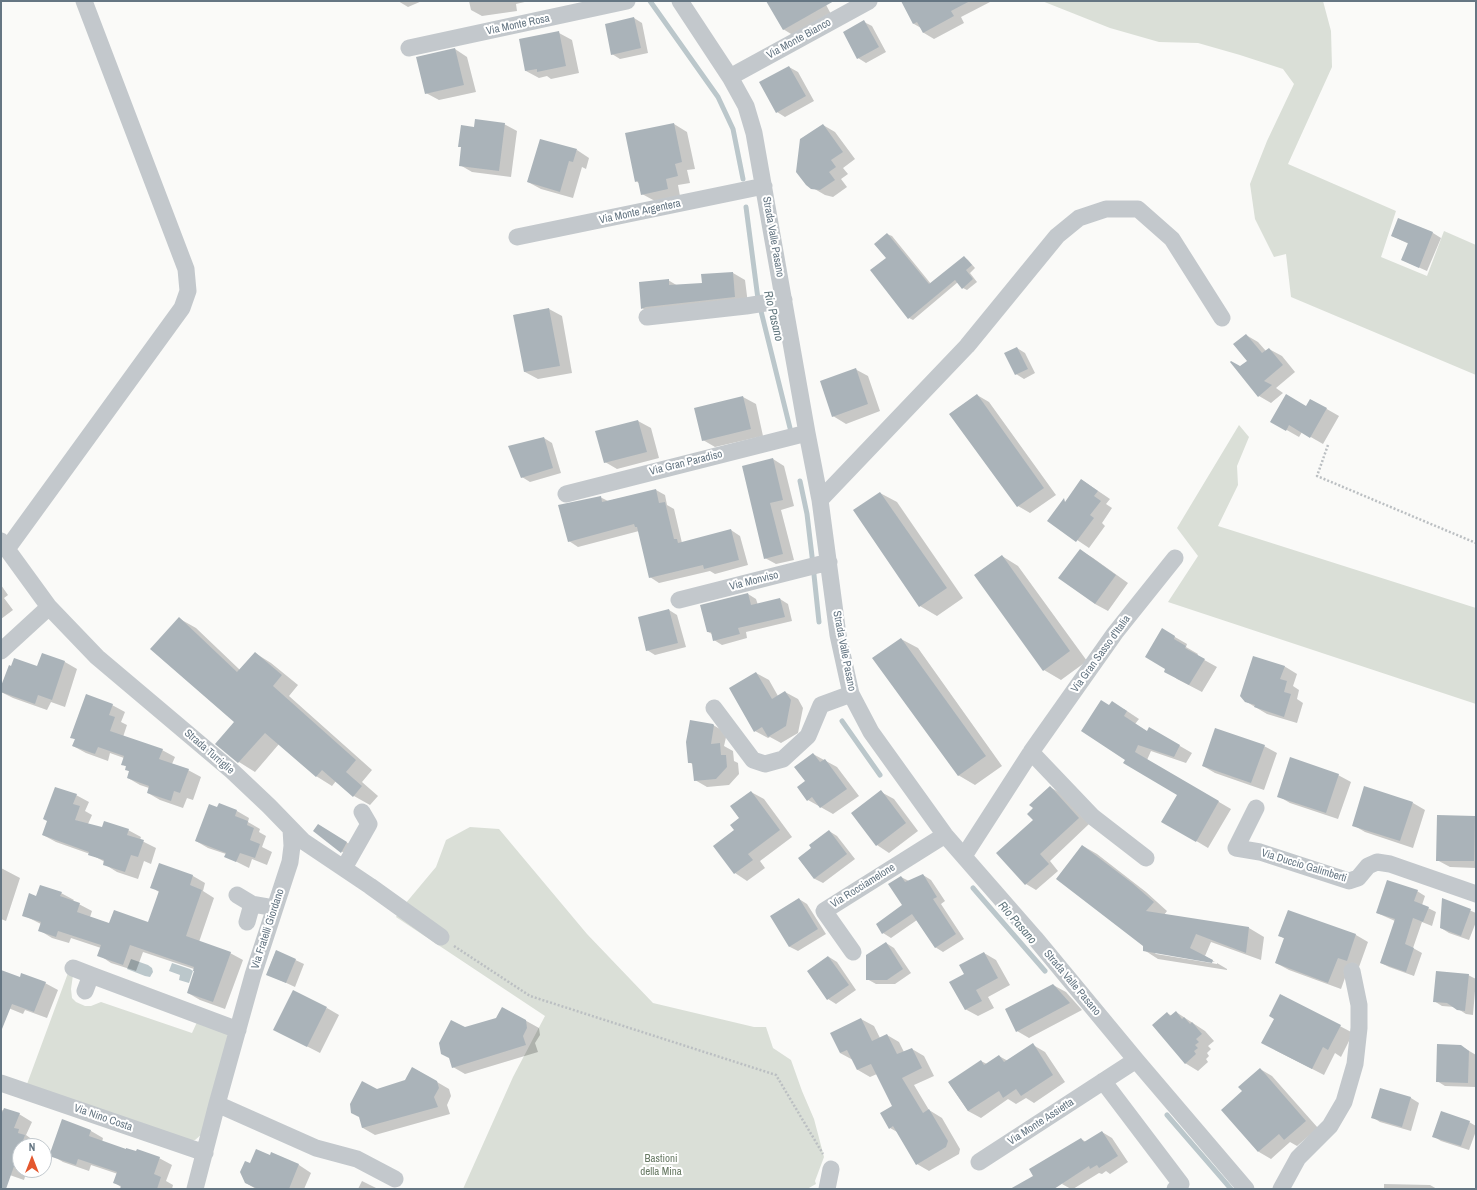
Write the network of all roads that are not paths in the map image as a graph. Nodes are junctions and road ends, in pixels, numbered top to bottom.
1 (84, 1) edge
2 (627, 1) edge
3 (680, 1) edge
4 (869, 1) edge
5 (409, 48) dead end
6 (730, 76) junction
7 (764, 186) junction
8 (517, 237) dead end
9 (784, 300) junction
10 (647, 318) dead end
11 (1222, 318) dead end
12 (807, 433) junction
13 (566, 494) dead end
14 (820, 500) junction
15 (4, 545) edge
16 (1175, 558) dead end
17 (819, 565) junction
18 (679, 600) dead end
19 (49, 607) junction
20 (1, 651) edge
21 (851, 694) junction
22 (714, 708) dead end
23 (1031, 752) junction
24 (1256, 808) dead end
25 (362, 812) dead end
26 (291, 829) junction
27 (945, 834) junction
28 (964, 856) junction
29 (1146, 858) dead end
30 (344, 868) junction
31 (1476, 894) edge
32 (237, 895) dead end
33 (252, 904) junction
34 (275, 908) junction
35 (247, 922) dead end
36 (441, 937) road end
37 (853, 952) dead end
38 (73, 968) dead end
39 (1352, 971) dead end
40 (91, 975) junction
41 (85, 991) dead end
42 (238, 1030) junction
43 (1136, 1060) junction
44 (1104, 1081) junction
45 (1, 1083) edge
46 (217, 1104) junction
47 (205, 1153) junction
48 (979, 1162) dead end
49 (831, 1169) road end
50 (395, 1179) dead end
51 (195, 1189) edge
52 (827, 1189) edge
53 (1175, 1189) edge
54 (1246, 1189) edge
55 (1281, 1189) edge

1 - 15 street
2 - 5 street, Via Monte Rosa
3 - 6 street, Strada Valle Pasano
4 - 6 street, Via Monte Bianco
6 - 7 street, Strada Valle Pasano
7 - 8 street, Via Monte Argentera
7 - 9 street, Strada Valle Pasano
9 - 10 street
9 - 12 street, Strada Valle Pasano
11 - 14 street
12 - 13 street, Via Gran Paradiso
12 - 14 street, Strada Valle Pasano
14 - 17 street, Strada Valle Pasano
15 - 19 street, Strada Turriglie
16 - 23 street, Via Gran Sasso d'Italia
17 - 18 street, Via Monviso
17 - 21 street, Strada Valle Pasano
19 - 20 street
19 - 26 street, Strada Turriglie
21 - 22 street
21 - 27 street, Strada Valle Pasano
23 - 28 street, Via Gran Sasso d'Italia
23 - 29 street
24 - 31 street, Via Duccio Galimberti
25 - 30 street
26 - 30 street, Strada Turriglie
26 - 34 street, Via Fratelli Giordano
27 - 28 street, Strada Valle Pasano
27 - 37 street, Via Rocciamelone
28 - 43 street, Strada Valle Pasano
30 - 36 street, Strada Turriglie
32 - 33 street
33 - 34 street
33 - 35 street
34 - 42 street, Via Fratelli Giordano
38 - 40 street
39 - 55 street
40 - 41 street
40 - 42 street
42 - 46 street, Via Fratelli Giordano
43 - 44 street, Via Monte Assietta
43 - 54 street, Strada Valle Pasano
44 - 48 street, Via Monte Assietta
44 - 53 street
45 - 47 street, Via Nino Costa
46 - 47 street, Via Fratelli Giordano
46 - 50 street
47 - 51 street, Via Fratelli Giordano
49 - 52 street

